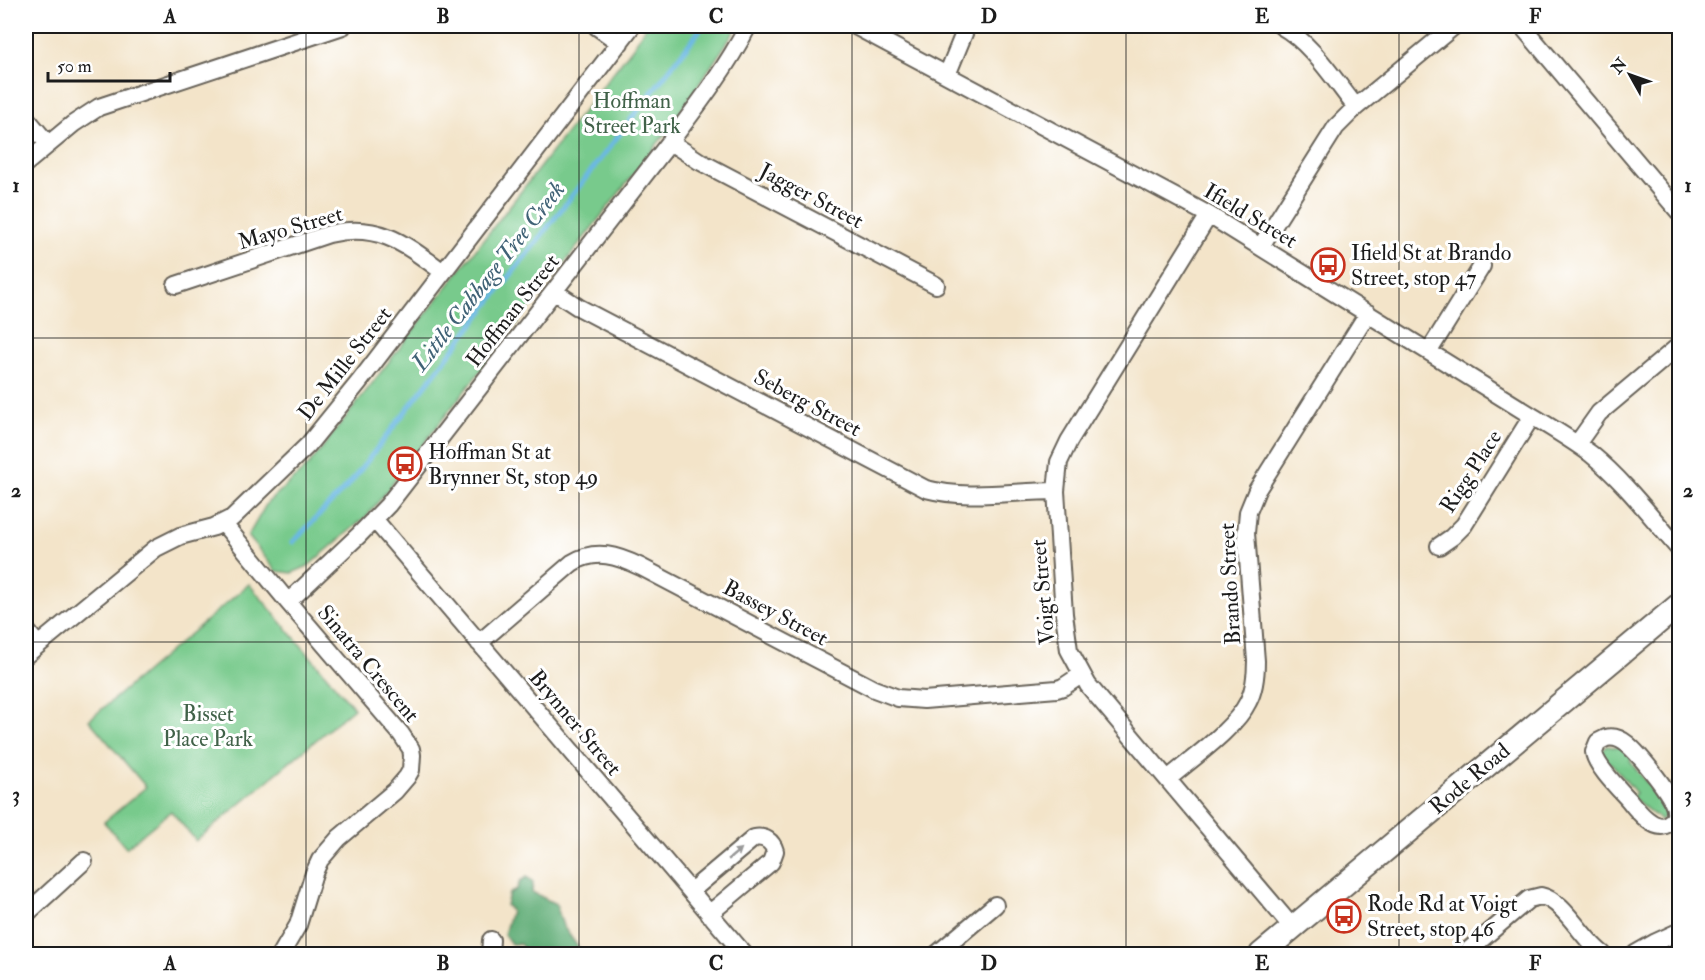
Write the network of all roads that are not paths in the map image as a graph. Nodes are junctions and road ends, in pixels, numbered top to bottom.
1 (343, 26) edge
2 (596, 26) edge
3 (632, 26) edge
4 (748, 26) edge
5 (855, 26) edge
6 (967, 26) edge
7 (1281, 26) edge
8 (1454, 26) edge
9 (1522, 26) edge
10 (620, 43) junction
11 (947, 75) junction
12 (1356, 107) junction
13 (26, 118) edge
14 (670, 142) junction
15 (48, 144) junction
16 (26, 163) edge
17 (1680, 213) edge
18 (1209, 216) junction
19 (1261, 246) junction
20 (1482, 266) dead end
21 (443, 272) junction
22 (176, 285) dead end
23 (936, 285) dead end
24 (555, 292) junction
25 (1368, 313) junction
26 (1680, 345) edge
27 (1429, 351) junction
28 (1532, 416) junction
29 (1577, 444) junction
30 (1056, 491) junction
31 (374, 519) junction
32 (223, 523) junction
33 (1439, 546) dead end
34 (1680, 550) edge
35 (288, 602) junction
36 (1680, 604) edge
37 (26, 630) edge
38 (479, 643) junction
39 (32, 650) edge
40 (1081, 675) junction
41 (1168, 779) junction
42 (1676, 822) edge
43 (84, 861) dead end
44 (691, 891) junction
45 (995, 905) dead end
46 (26, 914) edge
47 (709, 914) junction
48 (1292, 927) junction
49 (1680, 932) edge
50 (281, 954) edge
51 (744, 954) edge
52 (937, 954) edge
53 (1261, 954) edge
54 (1464, 954) edge
55 (1603, 954) edge
56 (1635, 954) edge

1 - 15 street
2 - 10 street
3 - 10 street, De Mille Street
4 - 14 street, Hoffman Street
5 - 11 street, Ifield Street
6 - 11 street
7 - 12 street
8 - 12 street
9 - 17 street
10 - 21 street, De Mille Street
11 - 18 street, Ifield Street
12 - 19 street
13 - 15 street
14 - 23 street, Jagger Street
14 - 24 street, Hoffman Street
15 - 16 street
18 - 19 street, Ifield Street
18 - 30 street, Voigt Street
19 - 25 street, Ifield Street
20 - 27 street
21 - 22 street, Mayo Street
21 - 32 street, De Mille Street
24 - 30 street, Seberg Street
24 - 31 street, Hoffman Street
25 - 27 street, Ifield Street
25 - 41 street, Brando Street
26 - 29 street
27 - 28 street, Ifield Street
28 - 29 street, Ifield Street
28 - 33 street, Rigg Place
29 - 34 street, Ifield Street
30 - 40 street, Voigt Street
31 - 35 street, Hoffman Street
31 - 38 street, Brynner Street
32 - 35 street, Sinatra Crescent
32 - 39 street, De Mille Street
35 - 50 street, Sinatra Crescent
36 - 48 main road, Rode Road
37 - 39 street
38 - 40 street, Bassey Street
38 - 44 street, Brynner Street
40 - 41 street, Voigt Street
41 - 48 street, Voigt Street
42 - 42 street
43 - 46 street
44 - 47 street, Brynner Street
44 -> 47 street
45 - 52 street
47 - 51 street, Brynner Street
48 - 53 main road, Rode Road
49 - 56 street
54 - 55 street

